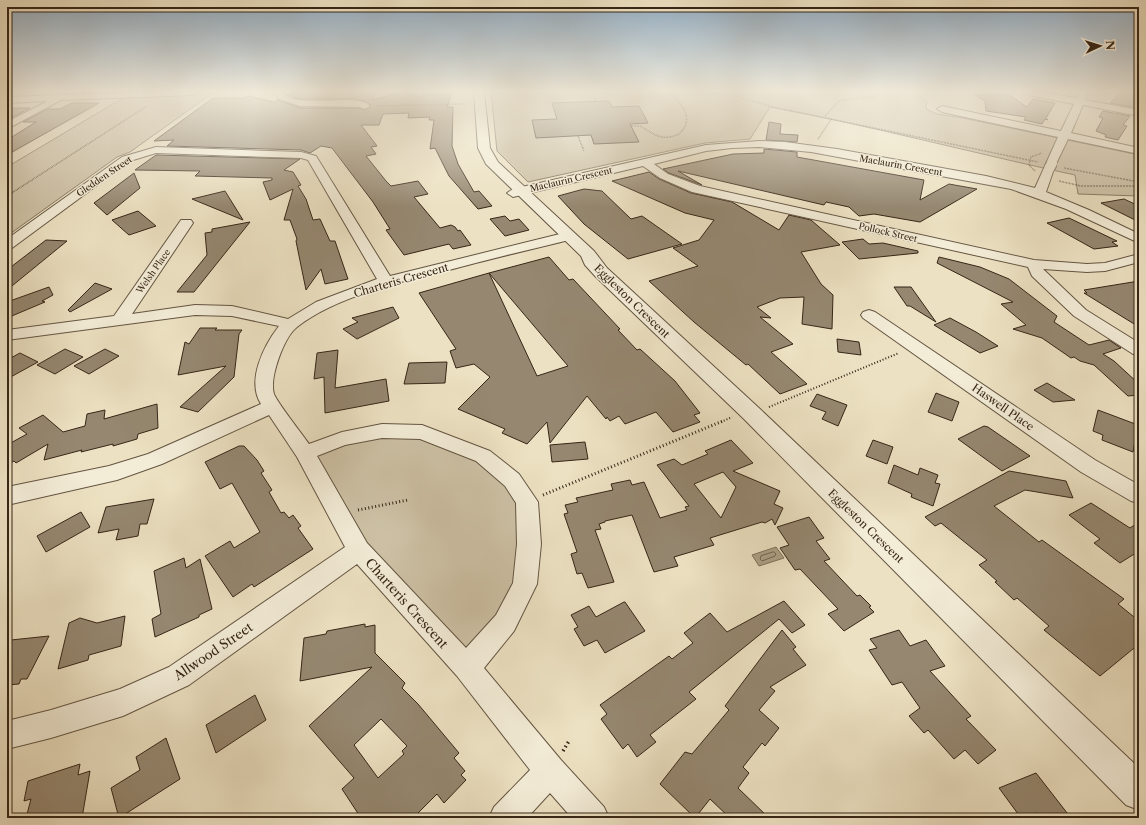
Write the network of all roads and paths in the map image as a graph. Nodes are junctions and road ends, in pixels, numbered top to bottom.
1 (109, 130) edge
2 (475, 130) edge
3 (482, 130) edge
4 (646, 130) edge
5 (683, 130) edge
6 (824, 130) edge
7 (889, 130) edge
8 (1043, 130) edge
9 (1066, 130) edge
10 (1064, 135) junction
11 (578, 136) dead end
12 (811, 149) junction
13 (584, 151) dead end
14 (1139, 151) edge
15 (644, 162) junction
16 (1048, 165) junction
17 (1066, 168) dead end
18 (1059, 181) dead end
19 (1139, 182) edge
20 (1139, 186) edge
21 (517, 192) junction
22 (1039, 194) junction
23 (7, 196) edge
24 (186, 222) dead end
25 (564, 238) junction
26 (1139, 239) edge
27 (7, 245) edge
28 (1139, 258) edge
29 (1034, 264) junction
30 (386, 282) junction
31 (869, 315) dead end
32 (120, 319) junction
33 (290, 324) junction
34 (7, 335) edge
35 (915, 346) junction
36 (1139, 350) edge
37 (272, 406) junction
38 (764, 409) dead end
39 (733, 417) dead end
40 (305, 453) junction
41 (1139, 494) edge
42 (7, 496) edge
43 (408, 500) dead end
44 (527, 502) junction
45 (357, 511) dead end
46 (359, 550) junction
47 (466, 667) junction
48 (7, 735) edge
49 (550, 771) junction
50 (1139, 792) edge
51 (505, 818) edge
52 (593, 818) edge

1 - 23 path
2 - 21 street, Eggleston Crescent
3 - 21 street, Eggleston Crescent
4 - 5 path
6 - 12 path
7 - 16 path
8 - 10 street
9 - 10 street
10 - 14 street
10 - 16 street
11 - 13 path
12 - 15 street, Maclaurin Crescent
12 - 22 street, Maclaurin Crescent
15 - 21 street, Maclaurin Crescent
15 - 29 street, Pollock Street
16 - 22 street
17 - 19 path
18 - 20 path
21 - 25 street, Eggleston Crescent
22 - 26 street, Maclaurin Crescent
24 - 32 street, Welsh Place
25 - 30 street, Charteris Crescent
25 - 50 street, Eggleston Crescent
27 - 30 street, Gledden Street
28 - 29 street, Pollock Street
29 - 36 street
30 - 33 street, Charteris Crescent
31 - 35 street, Haswell Place
32 - 33 street
32 - 34 street
33 - 37 street, Charteris Crescent
35 - 38 path
35 - 41 street, Haswell Place
37 - 40 street, Charteris Crescent
37 - 42 street
39 - 44 path
40 - 44 street
40 - 46 street, Charteris Crescent
43 - 45 path
44 - 47 street
46 - 47 street, Charteris Crescent
46 - 48 street, Allwood Street
47 - 49 street, Charteris Crescent
49 - 51 street
49 - 52 street, Charteris Crescent

